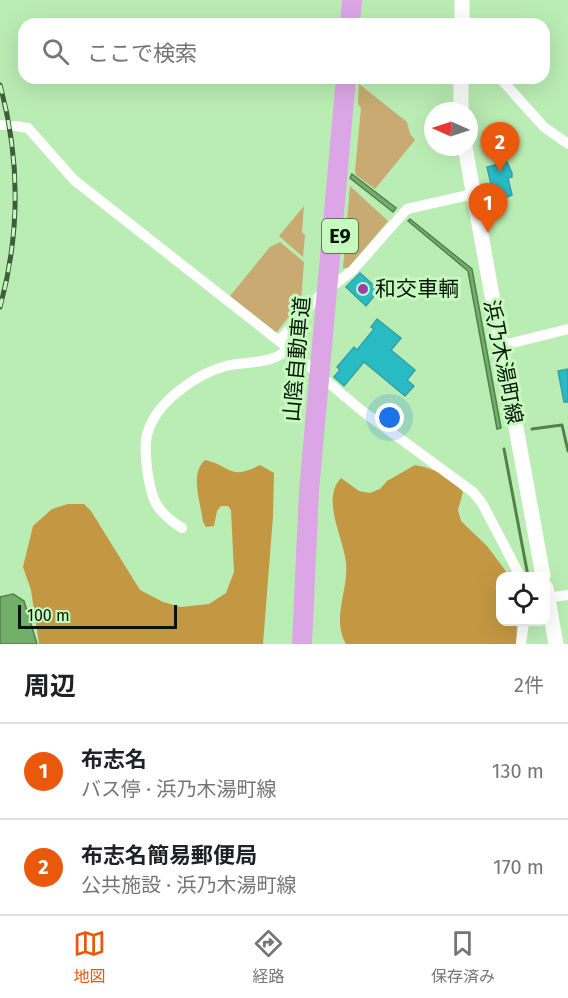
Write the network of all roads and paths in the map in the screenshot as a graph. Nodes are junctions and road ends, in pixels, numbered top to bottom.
1 (352, 0) edge
2 (360, 0) edge
3 (462, 0) edge
4 (350, 18) edge
5 (358, 18) edge
6 (462, 18) edge
7 (346, 84) edge
8 (352, 84) edge
9 (461, 84) edge
10 (505, 84) edge
11 (461, 102) edge
12 (6, 126) edge
13 (568, 144) edge
14 (467, 156) edge
15 (473, 194) junction
16 (568, 329) edge
17 (283, 345) junction
18 (500, 346) junction
19 (322, 391) junction
20 (182, 528) dead end
21 (518, 572) edge
22 (542, 572) edge
23 (550, 595) edge
24 (568, 595) edge
25 (550, 615) edge
26 (523, 626) edge
27 (302, 644) edge
28 (312, 644) edge
29 (521, 644) edge
30 (556, 644) edge

1 - 4 highway
2 - 5 highway
3 - 6 main road
7 - 19 highway, 山陰自動車道 / E9
8 - 19 highway, 山陰自動車道 / E9
9 - 11 main road
10 - 13 street
12 - 17 street
14 - 15 main road, 浜乃木湯町線
15 - 17 street
15 - 18 main road, 浜乃木湯町線
16 - 18 street
17 - 20 street
17 - 21 street
18 - 22 main road, 浜乃木湯町線
19 - 27 highway, 山陰自動車道 / E9
19 - 28 highway, 山陰自動車道 / E9
23 - 24 street
25 - 30 main road
26 - 29 street

